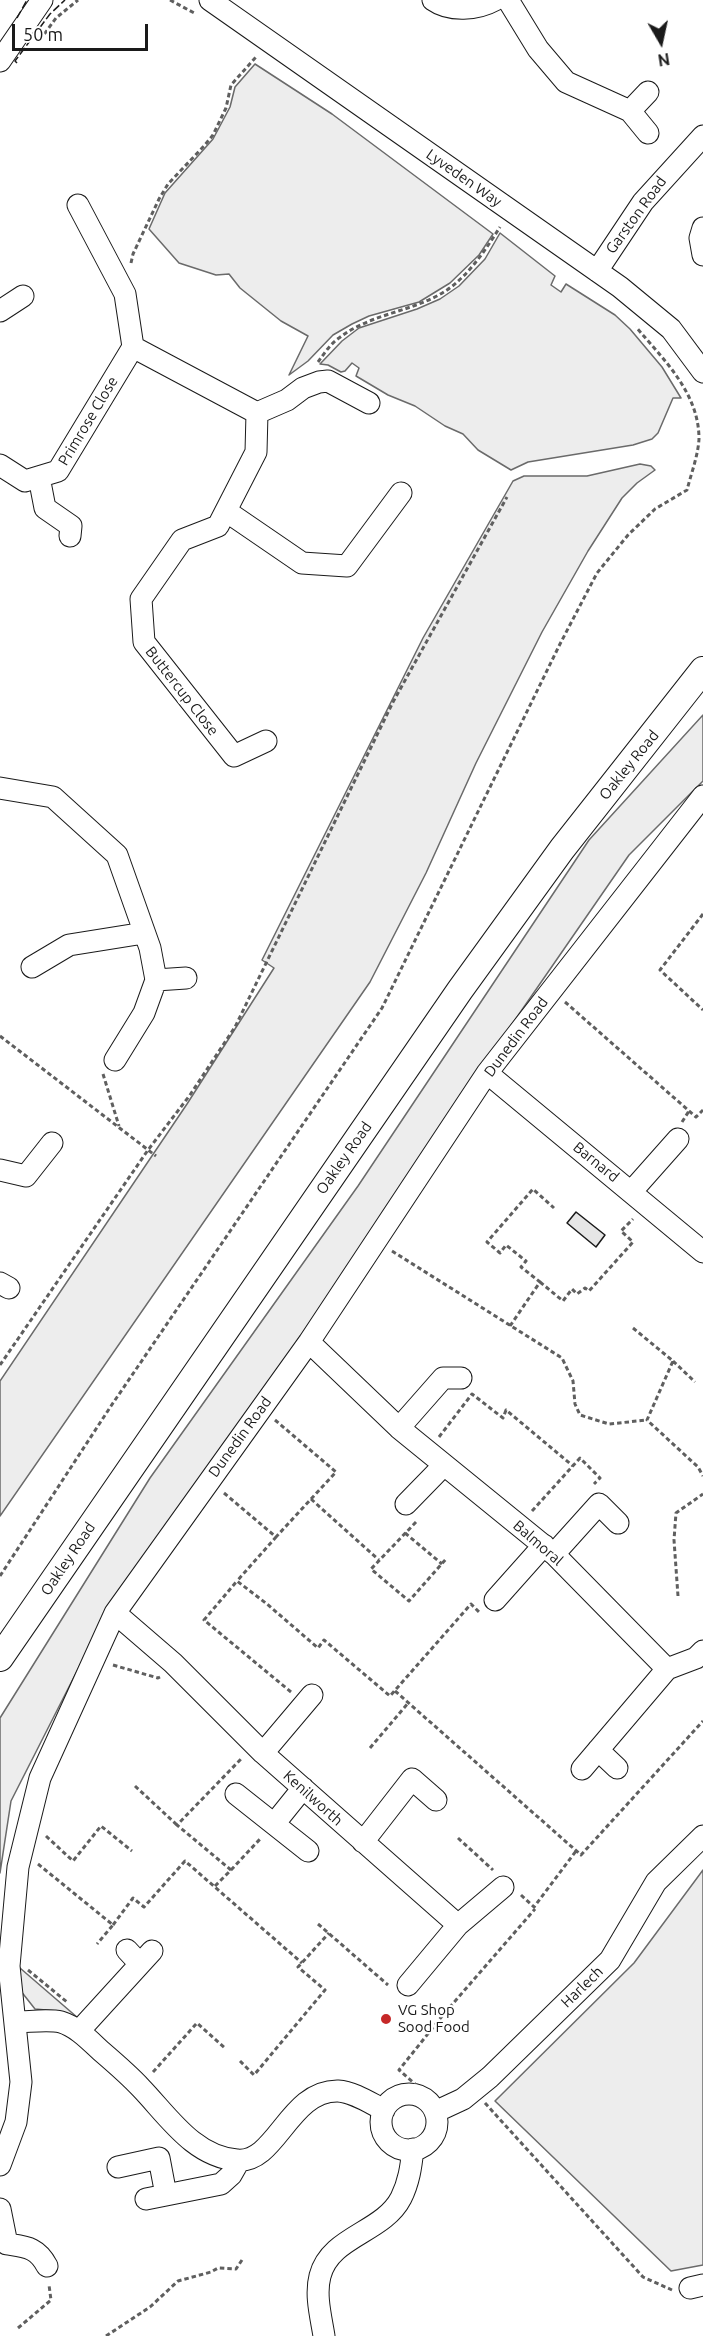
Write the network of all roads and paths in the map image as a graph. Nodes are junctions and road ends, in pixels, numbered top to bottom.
1 (42, 0) edge
2 (78, 0) edge
3 (170, 0) edge
4 (433, 0) edge
5 (495, 0) edge
6 (508, 0) edge
7 (205, 9) edge
8 (39, 42) dead end
9 (257, 55) dead end
10 (0, 61) edge
11 (648, 92) dead end
12 (630, 111) junction
13 (648, 133) dead end
14 (703, 136) edge
15 (78, 206) dead end
16 (494, 222) dead end
17 (703, 228) edge
18 (703, 255) edge
19 (129, 270) dead end
20 (597, 270) junction
21 (23, 296) dead end
22 (0, 311) edge
23 (634, 324) dead end
24 (133, 347) junction
25 (311, 370) dead end
26 (703, 372) edge
27 (369, 403) dead end
28 (257, 413) junction
29 (703, 418) edge
30 (698, 419) junction
31 (0, 465) edge
32 (39, 477) junction
33 (401, 493) dead end
34 (507, 497) dead end
35 (226, 511) junction
36 (70, 536) dead end
37 (703, 670) edge
38 (266, 741) dead end
39 (0, 788) edge
40 (700, 804) edge
41 (703, 914) edge
42 (144, 933) junction
43 (32, 967) dead end
44 (186, 978) dead end
45 (156, 980) junction
46 (551, 990) junction
47 (703, 1010) edge
48 (0, 1036) edge
49 (115, 1060) joint
50 (487, 1073) junction
51 (703, 1110) edge
52 (119, 1127) junction
53 (678, 1139) dead end
54 (52, 1143) dead end
55 (148, 1150) junction
56 (156, 1155) dead end
57 (0, 1170) edge
58 (632, 1192) junction
59 (648, 1206) junction
60 (554, 1208) dead end
61 (374, 1243) junction
62 (703, 1252) edge
63 (540, 1282) junction
64 (510, 1326) junction
65 (633, 1328) dead end
66 (309, 1342) junction
67 (672, 1360) junction
68 (0, 1365) edge
69 (461, 1378) dead end
70 (695, 1382) dead end
71 (261, 1408) junction
72 (647, 1420) junction
73 (399, 1428) junction
74 (436, 1458) junction
75 (573, 1466) junction
76 (703, 1476) edge
77 (209, 1481) junction
78 (703, 1494) edge
79 (311, 1499) junction
80 (596, 1508) junction
81 (413, 1510) joint
82 (618, 1522) dead end
83 (519, 1526) junction
84 (405, 1533) junction
85 (276, 1537) junction
86 (549, 1550) junction
87 (446, 1559) dead end
88 (380, 1560) junction
89 (442, 1564) junction
90 (0, 1576) edge
91 (237, 1581) junction
92 (678, 1596) dead end
93 (495, 1600) joint
94 (115, 1613) junction
95 (703, 1651) edge
96 (0, 1658) edge
97 (94, 1660) junction
98 (173, 1663) junction
99 (667, 1669) junction
100 (395, 1690) junction
101 (308, 1699) joint
102 (409, 1702) junction
103 (703, 1721) edge
104 (370, 1748) dead end
105 (259, 1749) junction
106 (598, 1750) junction
107 (617, 1768) dead end
108 (582, 1769) dead end
109 (135, 1786) dead end
110 (303, 1788) junction
111 (236, 1794) dead end
112 (436, 1800) dead end
113 (30, 1820) junction
114 (274, 1824) junction
115 (177, 1825) junction
116 (703, 1836) edge
117 (363, 1842) junction
118 (132, 1851) dead end
119 (308, 1851) dead end
120 (30, 1857) dead end
121 (231, 1870) junction
122 (215, 1887) junction
123 (503, 1887) dead end
124 (535, 1909) dead end
125 (318, 1924) dead end
126 (113, 1925) junction
127 (458, 1925) junction
128 (328, 1933) junction
129 (97, 1944) dead end
130 (140, 1955) dead end
131 (9, 1957) junction
132 (302, 1963) junction
133 (408, 1985) joint
134 (16, 2022) junction
135 (84, 2026) junction
136 (226, 2049) dead end
137 (240, 2061) dead end
138 (140, 2086) junction
139 (474, 2091) junction
140 (415, 2095) junction
141 (384, 2110) junction
142 (435, 2112) junction
143 (413, 2149) junction
144 (239, 2161) junction
145 (0, 2165) edge
146 (118, 2167) dead end
147 (0, 2209) edge
148 (242, 2260) dead end
149 (47, 2266) joint
150 (696, 2286) edge
151 (18, 2328) dead end
152 (106, 2336) edge
153 (324, 2336) edge

1 - 10 street
2 - 8 path
3 - 7 path
4 - 5 street
6 - 12 street
7 - 20 street, Lyveden Way
9 - 19 path
11 - 12 street
12 - 13 street
14 - 20 street, Garston Road
15 - 24 street
16 - 25 path
17 - 18 street
20 - 26 street, Lyveden Way
21 - 22 street
23 - 30 path
24 - 28 street
24 - 32 street, Primrose Close
27 - 28 street
28 - 35 street, Buttercup Close
29 - 30 path
30 - 90 path
31 - 32 street
32 - 36 street
33 - 35 street
34 - 55 path
35 - 38 street, Buttercup Close
37 - 96 main road, Oakley Road
39 - 42 street
40 - 46 street, Dunedin Road
41 - 47 path
42 - 43 street
42 - 45 street
44 - 45 street
45 - 49 street
46 - 50 street, Dunedin Road
46 - 51 path
48 - 52 path
49 - 52 path
50 - 58 street, Barnard
50 - 61 street, Dunedin Road
52 - 55 path
53 - 58 street
54 - 57 street
55 - 56 path
55 - 68 path
58 - 59 street, Barnard
59 - 62 street, Barnard
59 - 63 path
60 - 63 path
61 - 64 path
61 - 66 street, Dunedin Road
63 - 64 path
64 - 72 path
65 - 67 path
66 - 71 street, Dunedin Road
66 - 73 street, Balmoral
67 - 70 path
67 - 72 path
69 - 73 street
71 - 77 street, Dunedin Road
71 - 79 path
72 - 76 path
73 - 74 street, Balmoral
74 - 75 path
74 - 81 street
74 - 83 street, Balmoral
75 - 80 path
75 - 83 path
77 - 85 path
77 - 94 street, Dunedin Road
78 - 92 path
79 - 85 path
79 - 88 path
80 - 82 street
80 - 86 street
81 - 84 path
83 - 86 street, Balmoral
84 - 88 path
84 - 89 path
85 - 91 path
86 - 93 street
86 - 99 street, Balmoral
87 - 89 path
88 - 89 path
91 - 100 path
91 - 101 path
93 - 100 path
94 - 97 street, Dunedin Road
94 - 98 street, Kenilworth
95 - 99 street
97 - 98 path
97 - 113 street, Dunedin Road
98 - 105 street, Kenilworth
99 - 106 street
100 - 102 path
101 - 105 street
102 - 103 path
102 - 104 path
105 - 110 street, Kenilworth
105 - 115 path
106 - 107 street
106 - 108 street
109 - 115 path
110 - 114 street
110 - 117 street, Kenilworth
111 - 114 street
112 - 117 street
113 - 118 path
113 - 131 street, Dunedin Road
114 - 119 street
114 - 121 path
115 - 121 path
116 - 139 street, Harlech
117 - 127 street, Kenilworth
120 - 126 path
121 - 122 path
122 - 126 path
122 - 132 path
123 - 127 street
124 - 140 path
125 - 128 path
126 - 129 path
127 - 133 street
128 - 132 path
128 - 133 path
130 - 135 street
131 - 134 street, Dunedin Road
131 - 135 path
132 - 137 path
134 - 135 street
134 - 145 street, Dunedin Road
135 - 138 street
136 - 138 path
138 - 144 street
139 - 142 street, Harlech
139 - 150 path
140 - 141 street
140 - 142 street
141 - 143 street
141 - 144 street
142 - 143 street
143 - 153 street
144 - 146 street
147 - 149 street
148 - 152 path
149 - 151 path

